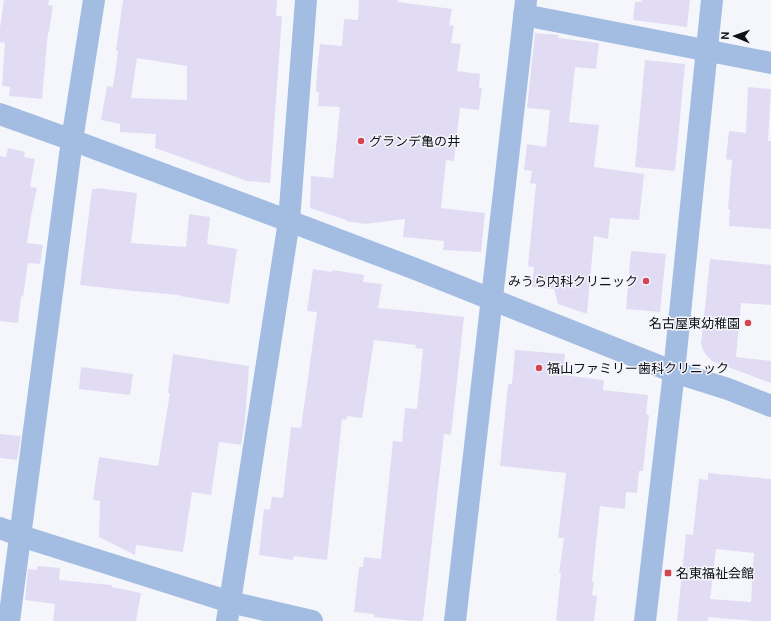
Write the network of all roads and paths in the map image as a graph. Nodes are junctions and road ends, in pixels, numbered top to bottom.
1 (94, 0) edge
2 (306, 0) edge
3 (712, 0) edge
4 (525, 7) edge
5 (707, 50) junction
6 (771, 62) edge
7 (0, 114) edge
8 (72, 140) junction
9 (289, 221) junction
10 (492, 300) junction
11 (674, 372) junction
12 (771, 406) edge
13 (0, 528) edge
14 (21, 536) junction
15 (228, 612) edge
16 (9, 621) edge
17 (312, 621) edge
18 (455, 621) edge
19 (645, 621) edge

1 - 8 street
2 - 9 street
3 - 5 street
4 - 5 street
4 - 10 street
5 - 6 street
5 - 11 street
7 - 8 street
8 - 9 street
8 - 14 street
9 - 10 street
9 - 15 street
10 - 11 street
10 - 18 street
11 - 12 street
11 - 19 street
13 - 14 street
14 - 15 street
14 - 16 street
15 - 17 street

